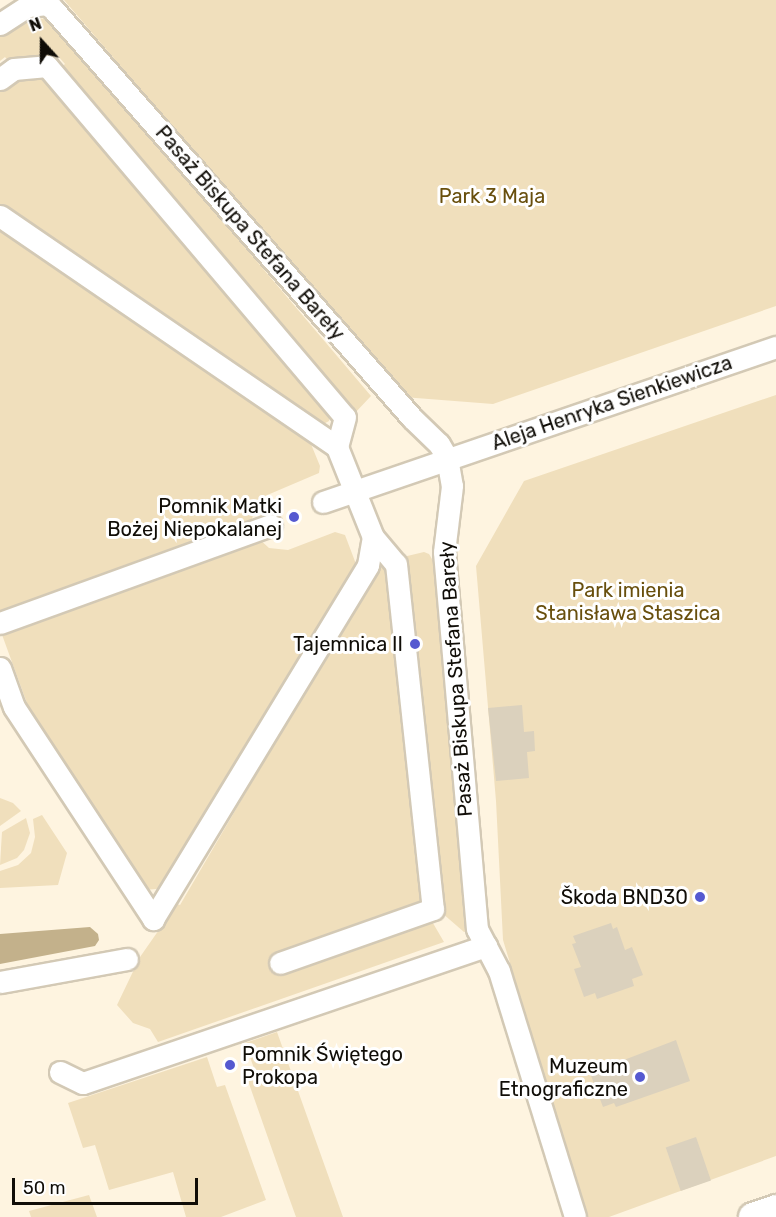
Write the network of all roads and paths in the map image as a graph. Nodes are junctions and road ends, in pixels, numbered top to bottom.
1 (0, 24) edge
2 (0, 79) edge
3 (0, 216) edge
4 (776, 347) edge
5 (337, 447) junction
6 (447, 458) junction
7 (354, 491) junction
8 (322, 502) dead end
9 (271, 525) dead end
10 (373, 537) junction
11 (0, 623) edge
12 (0, 668) edge
13 (486, 946) junction
14 (127, 959) dead end
15 (280, 963) dead end
16 (0, 982) edge
17 (60, 1072) dead end
18 (776, 1209) edge
19 (575, 1217) edge
20 (753, 1217) edge

1 - 6 street, Pasaż Biskupa Stefana Bareły
2 - 5 street
3 - 5 street
4 - 6 street, Aleja Henryka Sienkiewicza
5 - 7 street
6 - 7 street, Aleja Henryka Sienkiewicza
6 - 13 street, Pasaż Biskupa Stefana Bareły
7 - 8 street, Aleja Henryka Sienkiewicza
7 - 10 street
9 - 11 street
10 - 12 street
10 - 15 street
13 - 17 street
13 - 19 street, Pasaż Biskupa Stefana Bareły
14 - 16 street
18 - 20 street

